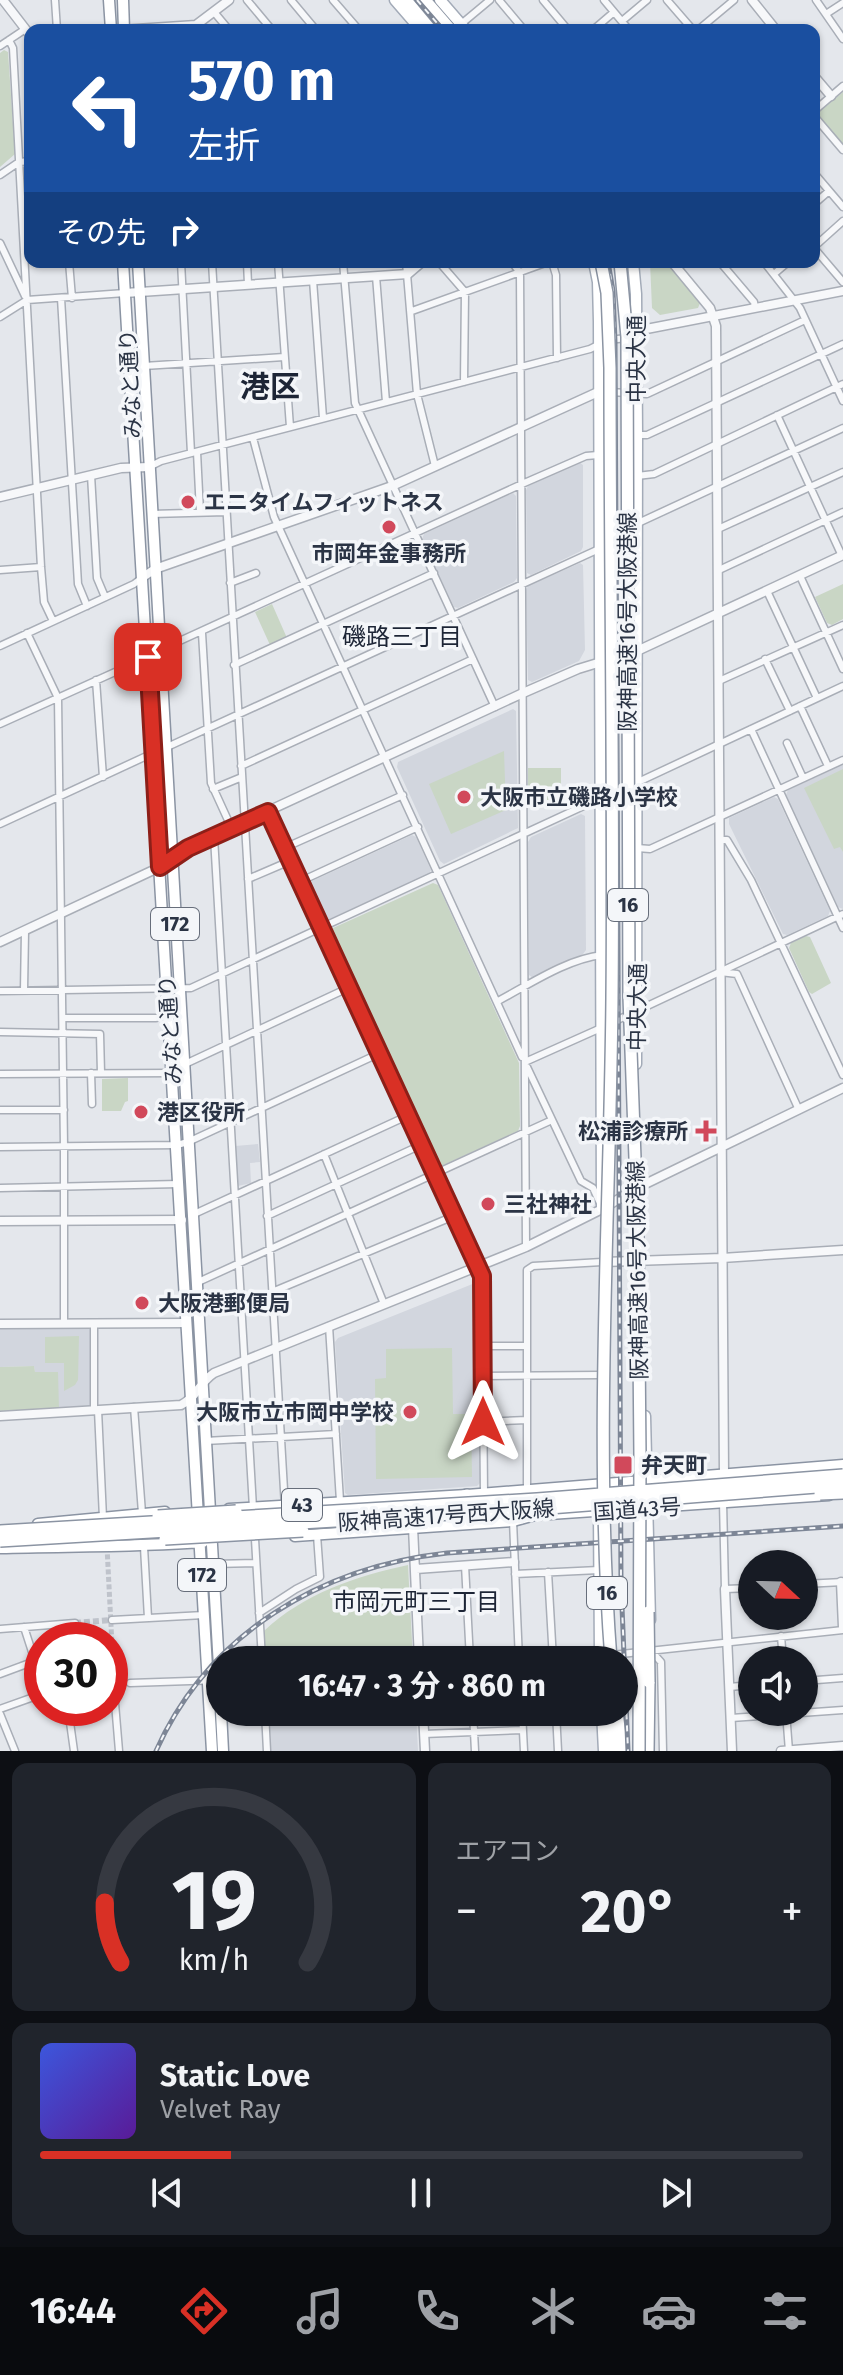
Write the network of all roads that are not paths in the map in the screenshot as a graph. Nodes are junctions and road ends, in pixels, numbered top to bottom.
1 (3, 0) edge
2 (55, 0) edge
3 (109, 0) edge
4 (123, 0) edge
5 (229, 0) edge
6 (247, 0) edge
7 (291, 0) edge
8 (333, 0) edge
9 (395, 0) edge
10 (406, 0) edge
11 (425, 0) edge
12 (440, 0) edge
13 (490, 0) edge
14 (499, 0) edge
15 (543, 0) edge
16 (604, 0) edge
17 (647, 0) edge
18 (667, 0) edge
19 (734, 0) edge
20 (752, 0) edge
21 (816, 0) edge
22 (843, 3) edge
23 (214, 12) junction
24 (614, 12) junction
25 (826, 14) junction
26 (622, 21) junction
27 (57, 24) edge
28 (111, 24) edge
29 (123, 24) edge
30 (204, 24) edge
31 (224, 24) edge
32 (267, 24) edge
33 (311, 24) edge
34 (354, 24) edge
35 (416, 24) edge
36 (426, 24) edge
37 (452, 24) edge
38 (455, 24) edge
39 (464, 24) edge
40 (519, 24) edge
41 (563, 24) edge
42 (600, 24) edge
43 (624, 24) edge
44 (689, 24) edge
45 (703, 24) edge
46 (771, 24) edge
47 (24, 28) edge
48 (24, 33) edge
49 (843, 39) edge
50 (9, 40) junction
51 (1, 45) edge
52 (820, 83) edge
53 (843, 86) edge
54 (831, 96) junction
55 (820, 108) edge
56 (820, 121) edge
57 (843, 150) edge
58 (19, 162) junction
59 (24, 162) edge
60 (0, 175) edge
61 (820, 180) edge
62 (829, 191) junction
63 (820, 199) edge
64 (843, 207) edge
65 (843, 221) edge
66 (820, 242) edge
67 (0, 243) edge
68 (24, 247) edge
69 (820, 255) edge
70 (3, 257) edge
71 (24, 264) edge
72 (25, 268) edge
73 (70, 268) edge
74 (123, 268) edge
75 (138, 268) edge
76 (181, 268) edge
77 (212, 268) edge
78 (247, 268) edge
79 (278, 268) edge
80 (344, 268) edge
81 (407, 268) edge
82 (415, 268) edge
83 (444, 268) edge
84 (516, 268) edge
85 (534, 268) edge
86 (553, 268) edge
87 (595, 268) edge
88 (602, 268) edge
89 (621, 268) edge
90 (634, 268) edge
91 (677, 268) edge
92 (725, 268) edge
93 (769, 268) edge
94 (781, 268) edge
95 (12, 269) junction
96 (520, 273) junction
97 (408, 274) junction
98 (774, 274) junction
99 (376, 276) junction
100 (346, 278) junction
101 (313, 280) junction
102 (279, 282) junction
103 (843, 282) edge
104 (248, 284) junction
105 (213, 287) junction
106 (181, 289) junction
107 (843, 291) edge
108 (139, 292) junction
109 (465, 292) junction
110 (125, 293) junction
111 (61, 298) junction
112 (72, 298) junction
113 (27, 300) junction
114 (795, 301) junction
115 (755, 308) junction
116 (412, 311) junction
117 (0, 317) edge
118 (713, 317) junction
119 (805, 320) junction
120 (636, 331) junction
121 (843, 344) edge
122 (599, 346) junction
123 (821, 354) junction
124 (284, 357) junction
125 (557, 358) junction
126 (717, 361) junction
127 (218, 362) junction
128 (186, 365) junction
129 (144, 366) junction
130 (521, 367) junction
131 (464, 382) junction
132 (840, 386) edge
133 (598, 392) junction
134 (636, 392) junction
135 (417, 394) junction
136 (843, 401) edge
137 (386, 402) junction
138 (718, 403) junction
139 (358, 409) junction
140 (777, 415) junction
141 (323, 418) junction
142 (290, 427) junction
143 (520, 428) junction
144 (843, 428) edge
145 (637, 435) junction
146 (253, 438) junction
147 (718, 443) junction
148 (223, 445) junction
149 (794, 451) junction
150 (194, 453) junction
151 (598, 455) junction
152 (435, 466) junction
153 (149, 467) junction
154 (135, 468) junction
155 (843, 472) edge
156 (91, 475) junction
157 (637, 476) junction
158 (72, 480) junction
159 (522, 484) junction
160 (392, 486) junction
161 (718, 486) junction
162 (38, 488) junction
163 (810, 488) junction
164 (0, 497) edge
165 (200, 512) junction
166 (226, 512) junction
167 (843, 512) edge
168 (151, 514) junction
169 (825, 520) junction
170 (637, 522) junction
171 (279, 525) junction
172 (718, 529) junction
173 (416, 533) junction
174 (228, 543) junction
175 (599, 549) junction
176 (843, 556) edge
177 (41, 567) junction
178 (155, 569) junction
179 (0, 570) edge
180 (719, 570) junction
181 (256, 573) dead end
182 (434, 573) junction
183 (800, 576) junction
184 (143, 577) junction
185 (230, 583) junction
186 (305, 584) junction
187 (522, 584) junction
188 (767, 591) junction
189 (105, 597) junction
190 (87, 606) junction
191 (719, 613) junction
192 (453, 616) junction
193 (232, 618) junction
194 (53, 621) junction
195 (323, 624) junction
196 (843, 625) edge
197 (827, 632) junction
198 (27, 633) junction
199 (202, 633) junction
200 (0, 646) edge
201 (793, 647) junction
202 (159, 651) junction
203 (637, 651) junction
204 (148, 657) junction
205 (473, 659) junction
206 (765, 659) junction
207 (600, 661) junction
208 (234, 665) junction
209 (343, 667) junction
210 (843, 669) edge
211 (96, 680) junction
212 (719, 681) junction
213 (843, 686) edge
214 (523, 693) junction
215 (58, 698) junction
216 (817, 698) junction
217 (800, 706) junction
218 (495, 707) junction
219 (363, 711) junction
220 (790, 711) junction
221 (237, 716) junction
222 (0, 724) edge
223 (208, 729) junction
224 (751, 729) junction
225 (720, 743) junction
226 (787, 743) dead end
227 (165, 748) junction
228 (153, 753) junction
229 (386, 757) junction
230 (843, 760) edge
231 (241, 766) junction
232 (828, 766) junction
233 (103, 777) junction
234 (242, 777) junction
235 (803, 778) junction
236 (637, 782) junction
237 (213, 789) junction
238 (779, 789) junction
239 (60, 795) junction
240 (403, 795) junction
241 (602, 798) junction
242 (268, 812) junction
243 (720, 816) junction
244 (245, 823) junction
245 (0, 824) edge
246 (418, 827) junction
247 (232, 829) junction
248 (524, 835) junction
249 (214, 837) junction
250 (720, 840) junction
251 (284, 848) junction
252 (637, 848) junction
253 (171, 860) junction
254 (290, 861) junction
255 (160, 867) junction
256 (439, 874) junction
257 (248, 879) junction
258 (299, 882) junction
259 (61, 914) junction
260 (840, 915) edge
261 (321, 928) junction
262 (843, 928) edge
263 (25, 931) junction
264 (0, 942) edge
265 (781, 942) junction
266 (602, 955) junction
267 (253, 960) junction
268 (720, 972) junction
269 (222, 974) junction
270 (524, 987) junction
271 (348, 988) junction
272 (173, 989) junction
273 (24, 990) junction
274 (0, 991) edge
275 (62, 991) junction
276 (498, 1001) junction
277 (637, 1009) junction
278 (63, 1018) junction
279 (156, 1018) dead end
280 (603, 1027) junction
281 (257, 1030) junction
282 (63, 1031) junction
283 (0, 1032) edge
284 (227, 1046) junction
285 (378, 1054) junction
286 (525, 1062) junction
287 (183, 1065) junction
288 (91, 1073) junction
289 (101, 1073) junction
290 (173, 1073) junction
291 (0, 1074) edge
292 (63, 1074) junction
293 (843, 1075) edge
294 (843, 1088) edge
295 (92, 1104) dead end
296 (261, 1108) junction
297 (0, 1110) edge
298 (64, 1110) junction
299 (799, 1110) junction
300 (407, 1116) junction
301 (552, 1120) junction
302 (230, 1122) junction
303 (526, 1132) junction
304 (182, 1144) junction
305 (421, 1145) junction
306 (0, 1147) edge
307 (64, 1147) junction
308 (721, 1148) junction
309 (324, 1154) junction
310 (434, 1173) junction
311 (265, 1181) junction
312 (179, 1184) junction
313 (336, 1184) junction
314 (64, 1186) junction
315 (639, 1187) junction
316 (0, 1188) edge
317 (236, 1195) junction
318 (602, 1209) junction
319 (347, 1213) junction
320 (267, 1216) junction
321 (454, 1216) junction
322 (187, 1218) junction
323 (0, 1221) edge
324 (64, 1221) junction
325 (526, 1247) junction
326 (270, 1250) junction
327 (843, 1250) edge
328 (364, 1254) junction
329 (722, 1258) junction
330 (602, 1262) junction
331 (641, 1262) junction
332 (240, 1264) junction
333 (478, 1267) junction
334 (196, 1283) junction
335 (272, 1292) junction
336 (384, 1304) junction
337 (64, 1323) junction
338 (94, 1323) junction
339 (187, 1323) junction
340 (0, 1324) edge
341 (329, 1326) junction
342 (483, 1346) junction
343 (526, 1346) junction
344 (276, 1348) junction
345 (245, 1360) junction
346 (600, 1375) junction
347 (483, 1376) junction
348 (527, 1376) junction
349 (202, 1381) junction
350 (192, 1400) junction
351 (134, 1407) junction
352 (96, 1410) junction
353 (0, 1416) edge
354 (527, 1420) junction
355 (483, 1422) junction
356 (336, 1434) junction
357 (280, 1436) junction
358 (249, 1438) junction
359 (205, 1441) junction
360 (843, 1465) edge
361 (724, 1473) junction
362 (843, 1475) edge
363 (689, 1476) junction
364 (646, 1479) junction
365 (599, 1483) junction
366 (563, 1487) junction
367 (527, 1490) junction
368 (843, 1490) edge
369 (484, 1494) junction
370 (467, 1495) junction
371 (340, 1501) junction
372 (723, 1502) junction
373 (285, 1507) junction
374 (253, 1508) junction
375 (647, 1509) junction
376 (204, 1510) junction
377 (599, 1512) junction
378 (142, 1513) junction
379 (564, 1514) junction
380 (535, 1515) joint
381 (103, 1518) junction
382 (512, 1518) junction
383 (92, 1527) junction
384 (413, 1527) junction
385 (1, 1528) edge
386 (317, 1535) junction
387 (77, 1537) junction
388 (255, 1539) junction
389 (200, 1542) junction
390 (212, 1542) junction
391 (1, 1546) edge
392 (144, 1547) junction
393 (641, 1548) junction
394 (514, 1562) junction
395 (256, 1563) junction
396 (213, 1564) junction
397 (465, 1565) junction
398 (416, 1569) junction
399 (599, 1570) junction
400 (548, 1572) junction
401 (515, 1574) junction
402 (842, 1582) edge
403 (818, 1583) edge
404 (725, 1589) junction
405 (738, 1589) edge
406 (259, 1613) junction
407 (204, 1615) junction
408 (148, 1618) junction
409 (112, 1620) tunnel mouth
410 (24, 1627) edge
411 (843, 1628) edge
412 (0, 1629) edge
413 (781, 1636) junction
414 (726, 1641) junction
415 (218, 1646) edge
416 (261, 1646) edge
417 (419, 1646) edge
418 (469, 1646) edge
419 (518, 1646) edge
420 (552, 1646) edge
421 (603, 1646) edge
422 (604, 1646) edge
423 (782, 1646) edge
424 (652, 1652) junction
425 (638, 1654) edge
426 (206, 1659) edge
427 (24, 1665) edge
428 (0, 1674) edge
429 (843, 1678) edge
430 (818, 1680) edge
431 (206, 1681) edge
432 (130, 1683) tunnel mouth
433 (738, 1686) edge
434 (729, 1687) junction
435 (24, 1701) edge
436 (843, 1710) edge
437 (0, 1711) edge
438 (818, 1711) edge
439 (738, 1717) edge
440 (731, 1718) junction
441 (71, 1726) edge
442 (117, 1726) edge
443 (210, 1726) edge
444 (222, 1726) edge
445 (266, 1726) edge
446 (424, 1726) edge
447 (474, 1726) edge
448 (523, 1726) edge
449 (557, 1726) edge
450 (605, 1726) edge
451 (608, 1726) edge
452 (619, 1726) edge
453 (787, 1726) edge
454 (523, 1730) junction
455 (474, 1731) junction
456 (424, 1734) junction
457 (843, 1746) edge
458 (15, 1751) edge
459 (74, 1751) edge
460 (119, 1751) edge
461 (212, 1751) edge
462 (223, 1751) edge
463 (267, 1751) edge
464 (425, 1751) edge
465 (475, 1751) edge
466 (524, 1751) edge
467 (558, 1751) edge
468 (604, 1751) edge
469 (612, 1751) edge
470 (622, 1751) edge
471 (639, 1751) edge
472 (650, 1751) edge
473 (663, 1751) edge
474 (732, 1751) edge
475 (781, 1751) edge
476 (789, 1751) edge

1 - 47 street
2 - 27 street
3 - 28 main road
4 - 29 main road
5 - 23 street
6 - 32 street
7 - 33 street
8 - 34 street
9 - 35 main road
10 - 36 highway
11 - 37 highway
12 - 38 main road
13 - 39 street
14 - 40 street
15 - 41 street
16 - 24 street
17 - 26 street
18 - 44 street
19 - 45 street
20 - 46 street
21 - 25 street
22 - 25 street
23 - 30 street
23 - 31 street
24 - 26 street
24 - 42 street
25 - 49 street
26 - 43 street
48 - 50 street
50 - 51 street
50 - 58 street
52 - 54 street
53 - 54 street
54 - 55 street
56 - 57 street
58 - 59 street
58 - 60 street
58 - 68 street
61 - 62 street
62 - 63 street
62 - 64 street
65 - 66 street
67 - 70 street
69 - 103 street
70 - 95 street
71 - 95 street
72 - 113 street
73 - 112 street
74 - 110 main road, みなと通り / 172
75 - 108 main road, みなと通り / 172
76 - 106 street
77 - 105 street
78 - 104 street
79 - 102 street
80 - 100 street
81 - 97 street
82 - 97 street
83 - 109 street
84 - 96 street
85 - 96 street
86 - 125 street
87 - 122 main road, 中央大通
88 - 422 highway, 阪神高速16号大阪港線 / 16, bridge
89 - 393 highway, 阪神高速16号大阪港線 / 16, bridge
90 - 120 main road, 中央大通
91 - 118 street
92 - 115 street
93 - 98 street
94 - 98 street
95 - 113 street
96 - 109 street
96 - 130 street
97 - 99 street
97 - 116 street
98 - 114 street
99 - 100 street
99 - 137 street
100 - 101 street
100 - 139 street
101 - 102 street
101 - 141 street
102 - 104 street
102 - 124 street
104 - 105 street
105 - 106 street
105 - 127 street
106 - 108 street
106 - 128 street
107 - 114 street
108 - 110 street
108 - 129 main road, みなと通り / 172
109 - 116 street
109 - 131 street
110 - 112 street
110 - 154 main road, みなと通り / 172
111 - 112 street
111 - 113 street
111 - 158 street
113 - 117 street
113 - 162 street
114 - 115 street
114 - 119 street
115 - 118 street
116 - 135 street
118 - 120 street
118 - 126 street
119 - 123 street
119 - 126 street
120 - 122 street
120 - 134 main road, 中央大通
121 - 123 street
122 - 125 street
122 - 133 main road, 中央大通
123 - 132 street
123 - 138 street
124 - 127 street
124 - 142 street
125 - 130 street
126 - 134 street
126 - 138 street
127 - 128 street
127 - 148 street
128 - 129 street
128 - 150 street
129 - 153 main road, みなと通り / 172
130 - 131 street
130 - 143 street
131 - 135 street
132 - 136 street
132 - 140 street
133 - 134 street
133 - 143 street
133 - 151 main road, 中央大通
134 - 145 main road, 中央大通
135 - 137 street
135 - 152 street
137 - 139 street
138 - 145 street
138 - 147 street
139 - 141 street
139 - 160 street
140 - 147 street
140 - 149 street
141 - 142 street
142 - 146 street
143 - 152 street
143 - 159 street
144 - 149 street
145 - 157 main road, 中央大通
146 - 148 street
146 - 171 street
147 - 157 street
147 - 161 street
148 - 150 street
148 - 166 street
149 - 161 street
149 - 163 street
150 - 153 street
150 - 165 street
151 - 159 street
151 - 175 main road, 中央大通
152 - 160 street
153 - 154 street
153 - 168 main road, みなと通り / 172
154 - 156 street
154 - 184 main road, みなと通り / 172
155 - 163 street
156 - 158 street
156 - 189 street
157 - 170 main road, 中央大通
158 - 162 street
158 - 190 street
159 - 173 street
159 - 187 street
160 - 171 street
160 - 173 street
161 - 170 street
161 - 172 street
162 - 164 street
162 - 177 street
163 - 169 street
163 - 172 street
165 - 166 street
165 - 168 street
166 - 174 street
167 - 169 street
168 - 178 main road, みなと通り / 172
169 - 176 street
169 - 180 street
170 - 175 street
170 - 203 main road, 中央大通
171 - 174 street
171 - 186 street
172 - 180 street
173 - 182 street
173 - 186 street
174 - 178 street
174 - 185 street
175 - 187 street
175 - 207 main road, 中央大通
176 - 183 street
177 - 179 street
177 - 194 street
178 - 184 street
178 - 202 main road, みなと通り / 172
180 - 191 street
181 - 185 street
182 - 192 street
182 - 195 street
183 - 188 street
183 - 197 street
184 - 189 street
184 - 204 main road, みなと通り / 172
185 - 193 street
186 - 193 street
186 - 195 street
187 - 192 street
187 - 214 street
188 - 191 street
188 - 201 street
189 - 190 street
190 - 194 street
191 - 203 street
191 - 212 street
192 - 205 street
192 - 209 street
193 - 199 street
193 - 208 street
194 - 198 street
195 - 208 street
195 - 209 street
196 - 197 street
197 - 201 street
197 - 210 street
198 - 200 street
198 - 215 street
199 - 202 street
199 - 223 street
201 - 206 street
201 - 216 street
202 - 227 main road, みなと通り / 172
203 - 207 street
203 - 236 main road, 中央大通
204 - 211 street
204 - 228 main road, みなと通り / 172
205 - 218 street
205 - 219 street
206 - 212 street
206 - 220 street
207 - 214 street
207 - 241 main road, 中央大通
208 - 221 street
209 - 219 street
209 - 221 street
211 - 215 street
211 - 233 street
212 - 225 street
213 - 216 street
214 - 218 street
214 - 248 street
215 - 222 street
215 - 239 street
216 - 217 street
217 - 220 street
217 - 232 street
218 - 229 street
219 - 229 street
219 - 231 street
220 - 224 street
221 - 223 street
221 - 231 street
223 - 227 street
223 - 237 street
224 - 225 street
224 - 238 street
225 - 236 street
225 - 243 street
226 - 235 street
227 - 253 main road, みなと通り / 172
228 - 233 street
228 - 255 main road, みなと通り / 172
229 - 240 street
229 - 242 street
230 - 232 street
231 - 234 street
232 - 235 street
233 - 239 street
234 - 237 street
234 - 244 street
235 - 238 street
236 - 241 street
236 - 252 main road, 中央大通
237 - 247 street
238 - 243 street
238 - 260 street
239 - 245 street
239 - 259 street
240 - 246 street
240 - 251 street
241 - 248 street
241 - 266 main road, 中央大通
242 - 244 street
242 - 251 street
243 - 250 street
243 - 252 street
244 - 247 street
244 - 257 street
246 - 256 street
246 - 258 street
247 - 249 street
248 - 256 street
248 - 270 street
249 - 253 street
249 - 269 street
250 - 265 street
250 - 268 street
251 - 254 street
252 - 277 main road, 中央大通
253 - 255 street
253 - 272 main road, みなと通り / 172
254 - 257 street
254 - 258 street
255 - 259 street
255 - 272 main road, みなと通り / 172
256 - 261 street
256 - 276 street
257 - 267 street
258 - 261 street
259 - 263 street
259 - 275 street
260 - 262 street
260 - 265 street
261 - 267 street
261 - 271 street
263 - 264 street
263 - 273 street
265 - 268 street
265 - 293 street
266 - 270 street
266 - 280 main road, 中央大通
267 - 269 street
267 - 281 street
268 - 277 street
268 - 299 street
268 - 308 street
269 - 272 street
269 - 284 street
270 - 276 street
270 - 286 street
271 - 281 street
271 - 285 street
272 - 275 street
272 - 287 main road, みなと通り / 172
272 - 290 main road, みなと通り / 172
273 - 274 street
273 - 275 street
275 - 278 street
276 - 286 street
277 - 280 street
277 - 315 main road, 中央大通
278 - 279 street
278 - 282 street
280 - 286 street
280 - 318 main road, 中央大通
281 - 284 street
281 - 296 street
282 - 283 street
282 - 289 street
282 - 292 street
284 - 287 street
284 - 302 street
285 - 296 street
285 - 300 street
286 - 301 street
286 - 303 street
287 - 304 main road, みなと通り / 172
288 - 289 street
288 - 292 street
288 - 295 street
289 - 290 street
290 - 304 main road, みなと通り / 172
291 - 292 street
292 - 298 street
294 - 299 street
296 - 302 street
296 - 311 street
297 - 298 street
298 - 307 street
299 - 308 street
300 - 305 street
300 - 309 street
301 - 303 street
301 - 318 street
302 - 304 street
302 - 317 street
303 - 310 street
303 - 325 street
304 - 307 street
304 - 312 main road, みなと通り / 172
304 - 322 main road, みなと通り / 172
305 - 310 street
305 - 313 street
306 - 307 street
307 - 314 street
308 - 315 street
308 - 329 street
309 - 311 street
309 - 313 street
310 - 319 street
310 - 321 street
311 - 317 street
311 - 320 street
312 - 314 street
312 - 322 main road, みなと通り / 172
313 - 319 street
313 - 320 street
314 - 316 street
314 - 324 street
315 - 318 street
315 - 331 main road, 中央大通
317 - 322 street
317 - 332 street
318 - 325 street
318 - 330 main road, 中央大通
319 - 326 street
319 - 328 street
320 - 326 street
321 - 328 street
321 - 333 street
322 - 324 street
322 - 334 main road, みなと通り / 172
322 - 339 main road, みなと通り / 172
323 - 324 street
324 - 337 street
325 - 333 street
326 - 332 street
326 - 335 street
327 - 329 street
328 - 335 street
328 - 336 street
329 - 331 street
329 - 361 street
330 - 331 street
330 - 343 street
330 - 346 main road, 中央大通
331 - 364 main road, 中央大通
332 - 334 street
332 - 345 street
333 - 336 street
333 - 342 street
334 - 349 main road, みなと通り / 172
335 - 344 street
336 - 341 street
337 - 338 street
337 - 340 street
338 - 339 street
338 - 352 street
339 - 350 main road, みなと通り / 172
341 - 344 street
341 - 356 street
342 - 343 street
342 - 347 street
343 - 348 street
344 - 345 street
344 - 357 street
345 - 349 street
345 - 358 street
346 - 348 street
346 - 365 main road, 中央大通
347 - 348 street
347 - 355 street
348 - 354 street
349 - 350 street
349 - 359 main road, みなと通り / 172
350 - 351 street
350 - 376 main road, みなと通り / 172
351 - 352 street
351 - 378 street
352 - 353 street
352 - 381 street
354 - 355 street
354 - 367 street
355 - 369 street
356 - 357 street
356 - 371 street
357 - 358 street
357 - 373 street
358 - 359 street
358 - 374 street
359 - 376 main road, みなと通り / 172
360 - 361 main road, 国道43号 / 43
361 - 363 main road, 国道43号 / 43
362 - 383 highway, 阪神高速17号西大阪線, bridge
363 - 364 main road, 国道43号 / 43
363 - 368 main road, 国道43号
364 - 365 main road, 国道43号 / 43
364 - 375 main road, 中央大通
365 - 366 main road, 国道43号 / 43
365 - 377 main road, 中央大通
366 - 367 main road, 国道43号 / 43
366 - 379 main road
367 - 369 main road, 国道43号 / 43
368 - 372 main road, 国道43号
368 - 387 highway, 阪神高速17号西大阪線, bridge
369 - 370 main road, 国道43号 / 43
370 - 371 main road, 国道43号 / 43
370 - 383 highway, bridge
371 - 373 main road, 国道43号 / 43
372 - 375 main road, 国道43号
372 - 404 street
373 - 374 main road, 国道43号 / 43
374 - 376 main road, 国道43号 / 43
375 - 377 main road, 国道43号
375 - 424 main road, 中央大通
376 - 378 main road, 国道43号 / 43
376 - 389 main road, みなと通り / 172
376 - 390 main road, みなと通り / 172
377 - 379 main road, 国道43号
377 - 399 main road, 中央大通
378 - 381 main road, 国道43号 / 43
379 - 380 main road, 国道43号
380 - 382 highway
381 - 385 main road, 国道43号 / 43
382 - 384 main road, 43
382 - 387 highway, bridge
382 - 394 street
383 - 385 highway, 阪神高速17号西大阪線, bridge
384 - 386 main road, 43
384 - 398 street
386 - 388 main road, 43
386 - 406 street
387 - 391 highway, 阪神高速17号西大阪線, bridge
388 - 390 main road, 43
388 - 395 street
389 - 390 main road, 43
389 - 392 main road, 43
389 - 407 main road, みなと通り / 172
390 - 396 main road, みなと通り / 172
391 - 392 main road, 43
392 - 408 street
393 - 471 highway, 阪神高速16号大阪港線 / 16, bridge
393 - 472 highway, bridge
394 - 397 street
394 - 401 street
395 - 396 street
395 - 406 street
396 - 415 main road, みなと通り / 172
397 - 398 street
397 - 418 street
398 - 417 street
399 - 400 street
399 - 421 main road, 中央大通
400 - 401 street
400 - 420 street
401 - 419 street
402 - 403 street
402 - 411 street
404 - 405 street
404 - 414 street
406 - 416 street
407 - 408 street
407 - 426 main road, みなと通り / 172
408 - 409 street
410 - 412 street
411 - 413 street
413 - 414 street
413 - 423 street
414 - 424 street
414 - 434 street
424 - 425 street
424 - 472 main road, 中央大通
424 - 473 street
427 - 428 street
429 - 430 street
431 - 432 street
433 - 434 street
434 - 440 street
435 - 437 street
436 - 438 street
437 - 458 street
439 - 440 street
440 - 474 street
441 - 459 street
442 - 460 street
443 - 461 main road, みなと通り / 172
444 - 462 main road
445 - 463 street
446 - 456 street
447 - 455 street
448 - 454 street
449 - 467 street
450 - 468 main road
451 - 469 highway
452 - 470 highway
453 - 476 street
454 - 455 street
454 - 466 street
455 - 456 street
455 - 465 street
456 - 464 street
457 - 476 street
475 - 476 street

